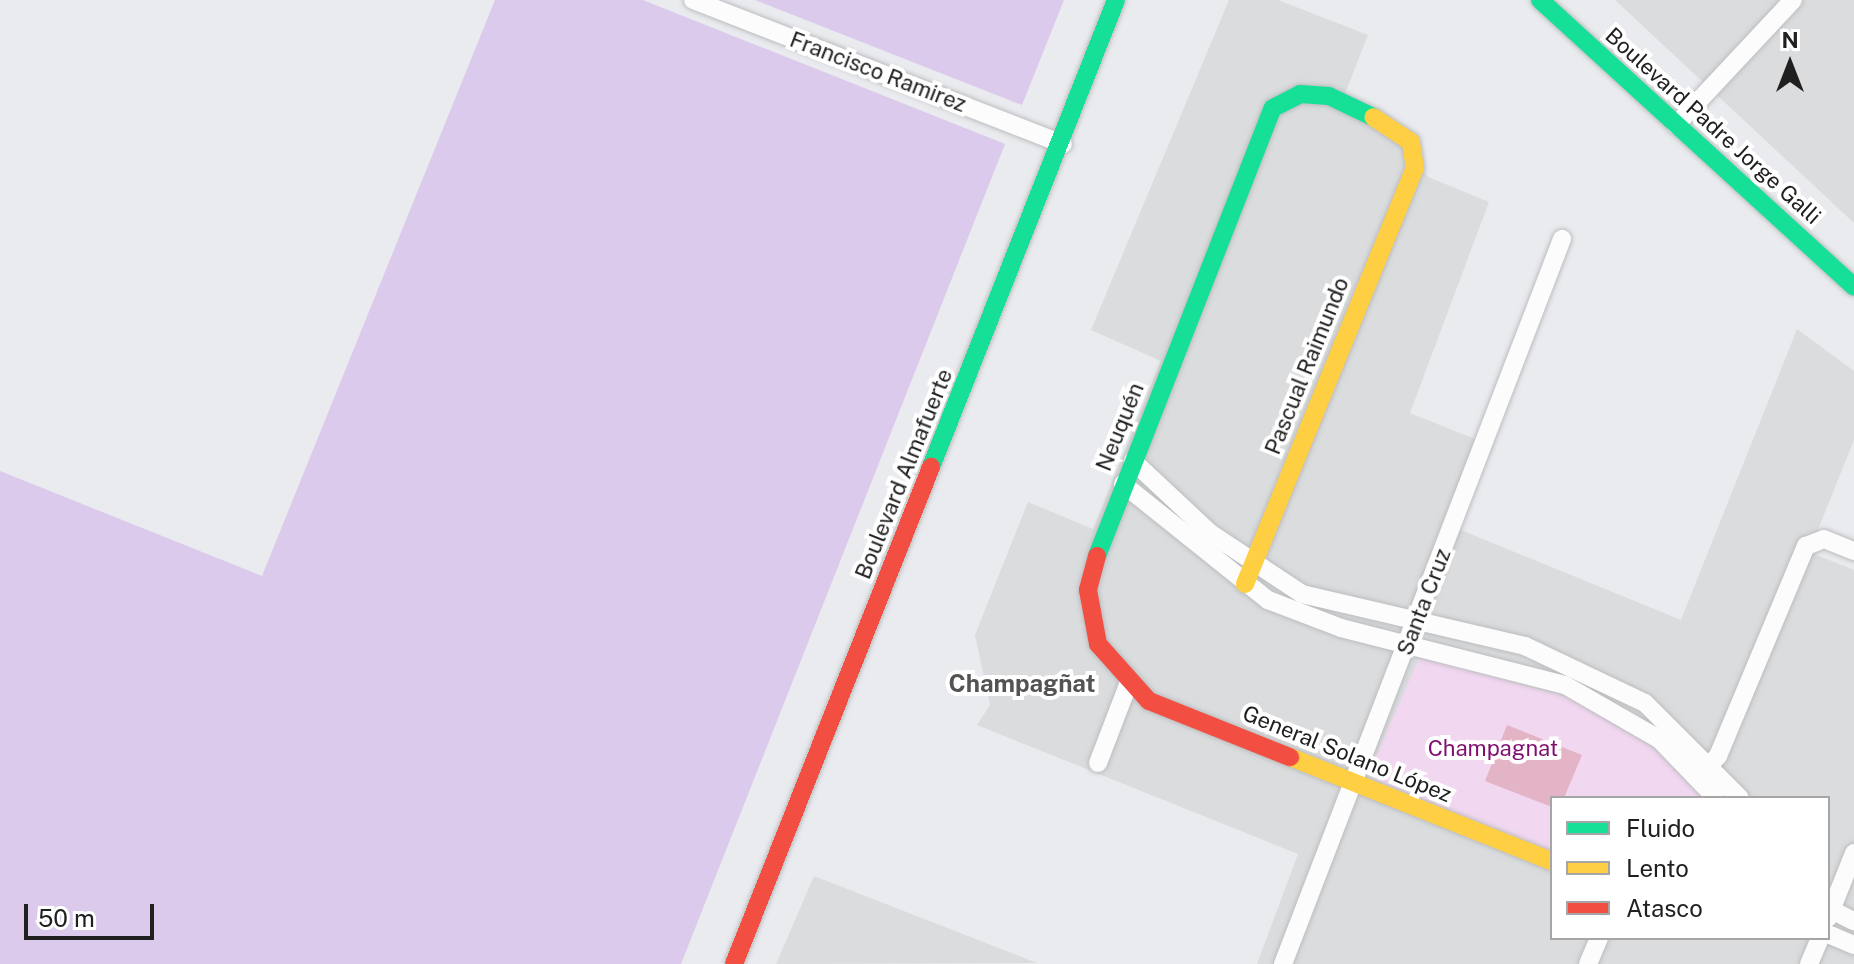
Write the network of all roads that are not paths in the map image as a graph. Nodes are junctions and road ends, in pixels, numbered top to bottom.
1 (693, 0) edge
2 (1116, 0) edge
3 (1540, 0) edge
4 (1793, 0) edge
5 (1273, 108) joint
6 (1676, 125) junction
7 (1063, 144) junction
8 (1562, 239) dead end
9 (1854, 287) edge
10 (1133, 461) junction
11 (1123, 484) junction
12 (1854, 551) edge
13 (1251, 565) junction
14 (1245, 584) junction
15 (1418, 621) junction
16 (1409, 642) junction
17 (1128, 685) junction
18 (1098, 763) dead end
19 (1706, 769) junction
20 (1355, 782) junction
21 (1715, 796) edge
22 (1738, 796) edge
23 (1854, 853) edge
24 (1550, 860) edge
25 (1830, 911) edge
26 (1830, 913) edge
27 (1854, 921) edge
28 (1830, 935) edge
29 (1598, 940) edge
30 (1819, 940) edge
31 (1854, 945) edge
32 (734, 964) edge
33 (1283, 964) edge
34 (1588, 964) edge
35 (1809, 964) edge

1 - 7 street, Francisco Ramirez
2 - 7 street, Boulevard Almafuerte
3 - 6 street, Boulevard Padre Jorge Galli
4 - 6 street
5 - 10 street, Neuquén
5 - 13 street, Pascual Raimundo
6 - 9 street, Boulevard Padre Jorge Galli
7 - 32 street, Boulevard Almafuerte
8 - 15 street, Santa Cruz
10 - 11 street, Neuquén
10 - 13 street
11 - 14 street
11 - 17 street, Neuquén
12 - 19 street
13 - 14 street, Pascual Raimundo
13 - 15 street
14 - 16 street
15 - 16 street, Santa Cruz
15 - 19 street
16 - 19 street
16 - 20 street, Santa Cruz
17 - 18 street
17 - 20 street, General Solano López
19 - 21 street
19 - 22 street
20 - 24 street, General Solano López
20 - 33 street, Santa Cruz
23 - 25 street
26 - 27 street
28 - 31 street
29 - 34 street
30 - 35 street

